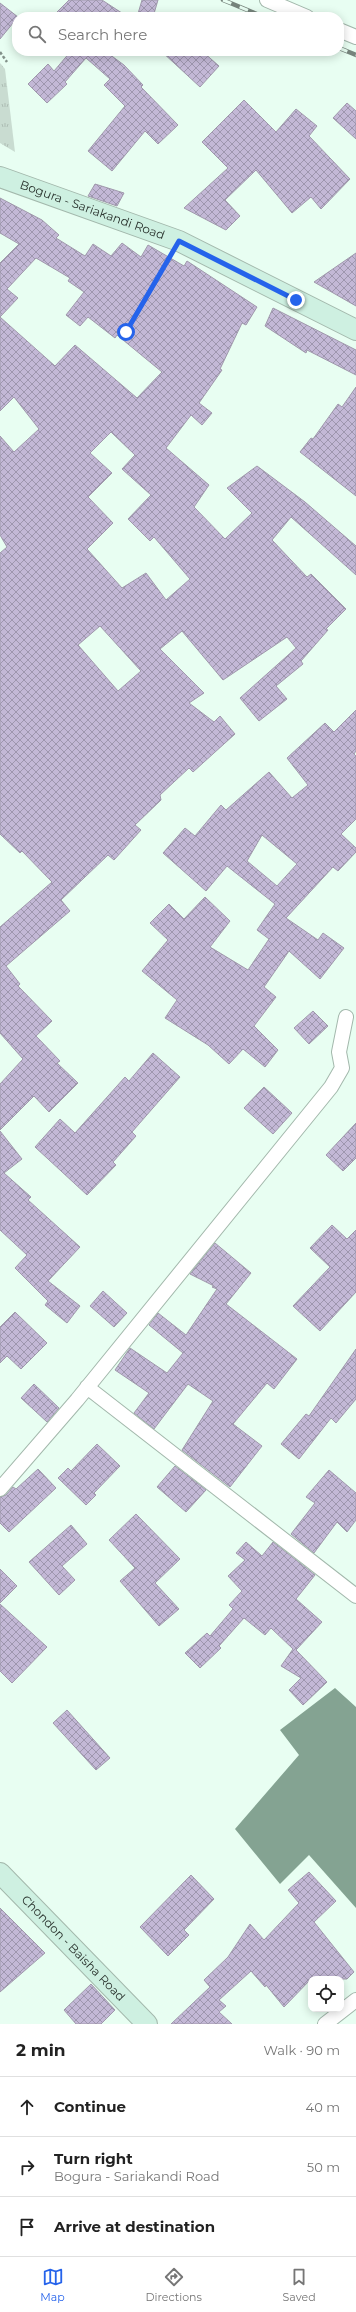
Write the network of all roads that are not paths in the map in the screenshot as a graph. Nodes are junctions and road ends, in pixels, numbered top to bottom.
1 (267, 0) edge
2 (295, 12) edge
3 (344, 32) edge
4 (356, 37) edge
5 (0, 177) edge
6 (356, 330) edge
7 (346, 1016) dead end
8 (87, 1387) junction
9 (0, 1489) edge
10 (356, 1596) edge
11 (0, 1873) edge
12 (356, 2000) edge
13 (147, 2024) edge
14 (326, 2024) edge

1 - 2 street
3 - 4 street
5 - 6 main road, Bogura - Sariakandi Road
7 - 8 street
8 - 9 street
8 - 10 street
11 - 13 main road, Chondon - Baisha Road
12 - 14 street

